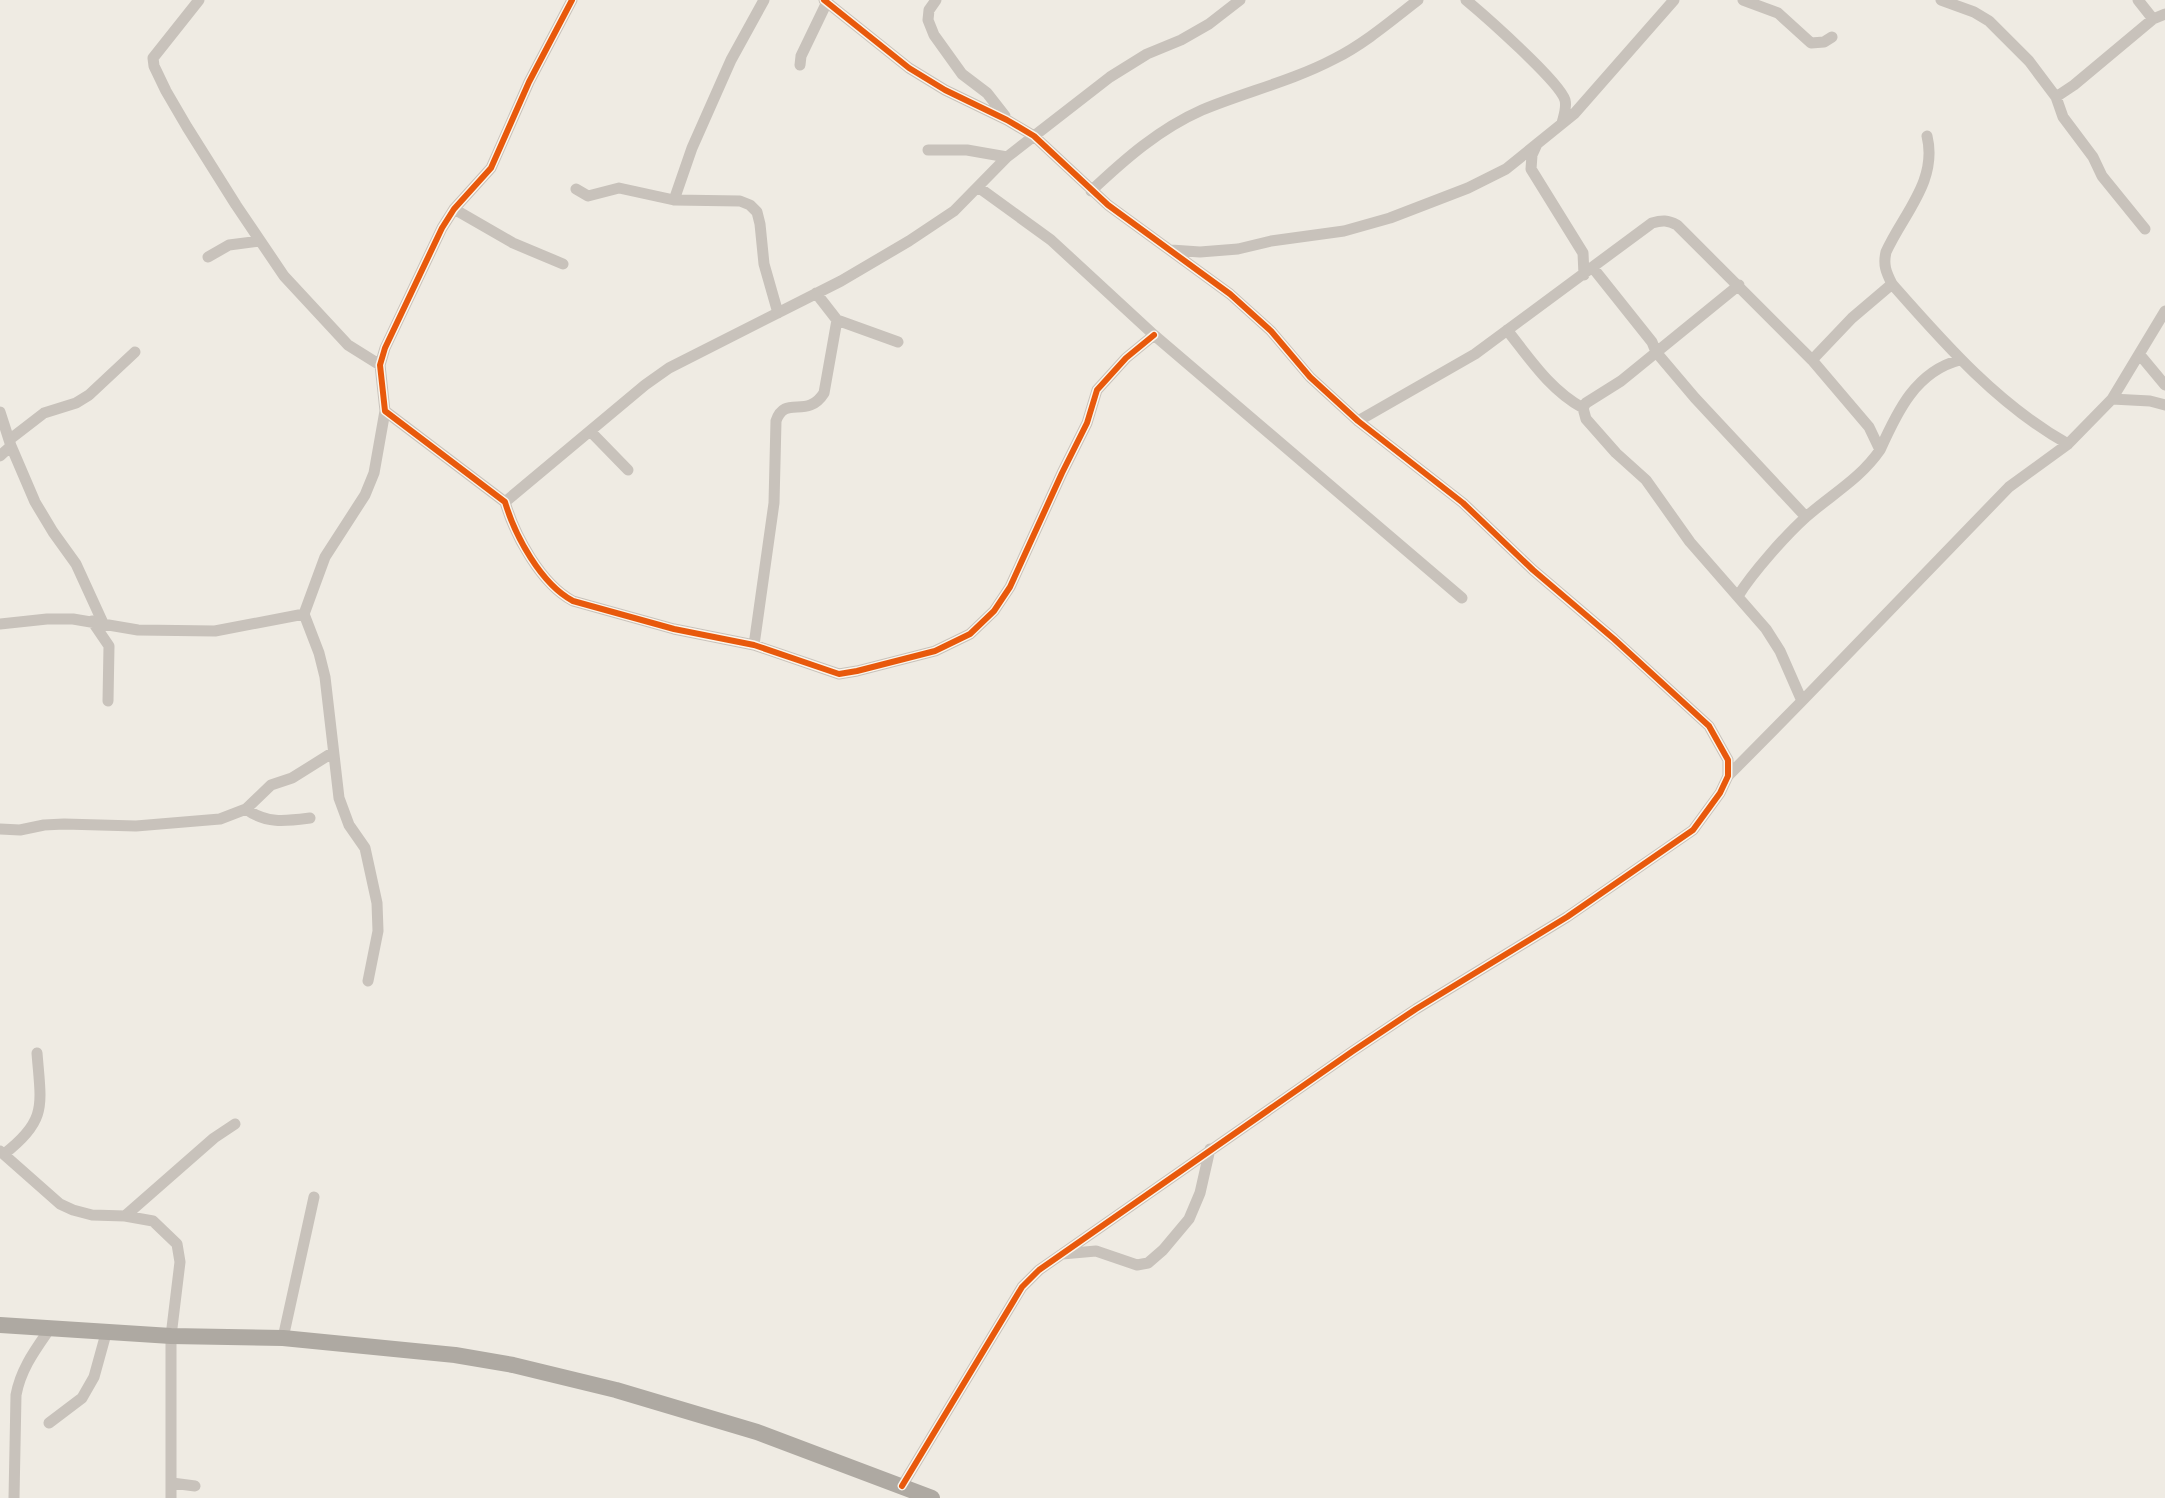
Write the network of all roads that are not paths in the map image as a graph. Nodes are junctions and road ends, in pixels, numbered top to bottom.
1 (199, 0) edge
2 (572, 0) edge
3 (764, 0) edge
4 (936, 0) edge
5 (1240, 0) edge
6 (1418, 0) edge
7 (1466, 0) edge
8 (1674, 0) edge
9 (1743, 0) edge
10 (1941, 0) edge
11 (2138, 0) edge
12 (826, 1) edge
13 (2165, 14) edge
14 (2153, 19) junction
15 (1832, 37) dead end
16 (800, 65) dead end
17 (2056, 98) junction
18 (1007, 120) junction
19 (1562, 123) junction
20 (1034, 136) junction
21 (1927, 136) dead end
22 (1537, 142) junction
23 (928, 150) dead end
24 (1007, 157) junction
25 (1506, 169) junction
26 (1531, 169) junction
27 (682, 180) junction
28 (978, 188) junction
29 (576, 189) dead end
30 (1091, 191) junction
31 (674, 200) junction
32 (691, 202) junction
33 (454, 209) junction
34 (2145, 229) dead end
35 (260, 241) junction
36 (1171, 250) junction
37 (1584, 253) junction
38 (1609, 256) junction
39 (208, 257) dead end
40 (563, 264) dead end
41 (1588, 272) junction
42 (1892, 284) junction
43 (1739, 285) junction
44 (816, 293) junction
45 (2165, 311) edge
46 (778, 313) junction
47 (837, 320) junction
48 (1507, 330) junction
49 (1154, 335) junction
50 (898, 342) dead end
51 (135, 352) dead end
52 (1656, 352) junction
53 (2140, 355) junction
54 (1812, 360) junction
55 (1960, 360) junction
56 (380, 365) junction
57 (2165, 386) edge
58 (2112, 399) junction
59 (2165, 405) edge
60 (1583, 408) junction
61 (385, 411) junction
62 (0, 412) edge
63 (1358, 421) junction
64 (590, 431) junction
65 (10, 443) junction
66 (2068, 444) junction
67 (1880, 450) junction
68 (0, 456) edge
69 (628, 470) dead end
70 (506, 502) junction
71 (1806, 517) junction
72 (1738, 596) junction
73 (1462, 598) dead end
74 (304, 614) junction
75 (97, 622) junction
76 (0, 624) edge
77 (754, 645) junction
78 (108, 701) dead end
79 (1802, 702) junction
80 (332, 753) junction
81 (1728, 776) junction
82 (246, 808) junction
83 (310, 818) dead end
84 (0, 829) edge
85 (368, 982) dead end
86 (37, 1053) dead end
87 (235, 1124) dead end
88 (1210, 1149) junction
89 (2, 1153) edge
90 (314, 1197) dead end
91 (125, 1216) junction
92 (1060, 1254) junction
93 (0, 1325) edge
94 (51, 1327) junction
95 (106, 1330) junction
96 (171, 1336) junction
97 (283, 1338) junction
98 (49, 1422) dead end
99 (172, 1483) junction
100 (195, 1486) dead end
101 (902, 1486) junction
102 (14, 1498) edge
103 (171, 1498) edge
104 (932, 1498) edge

1 - 35 street
2 - 33 street
3 - 27 street
4 - 18 street
5 - 20 street
6 - 30 street
7 - 19 street
8 - 19 street
9 - 15 street
10 - 17 street
11 - 14 street
12 - 16 street
12 - 18 street
13 - 14 street
14 - 17 street
17 - 34 street
18 - 20 street
19 - 22 street
20 - 24 street
20 - 30 street
21 - 42 street
22 - 25 street
22 - 26 street
23 - 24 street
24 - 28 street
25 - 26 street
25 - 36 street
26 - 37 street
27 - 31 street
27 - 32 street
28 - 44 street
28 - 49 street
29 - 31 street
30 - 36 street
31 - 32 street
32 - 46 street
33 - 40 street
33 - 56 street
35 - 39 street
35 - 56 street
36 - 63 street
37 - 38 street
37 - 41 street
38 - 41 street
38 - 43 street
41 - 48 street
41 - 52 street
42 - 54 street
42 - 55 street
43 - 52 street
43 - 54 street
44 - 46 street
44 - 47 street
45 - 53 street
46 - 64 street
47 - 50 street
47 - 77 street
48 - 60 street
48 - 63 street
49 - 73 street
49 - 77 street
51 - 65 street
52 - 60 street
52 - 71 street
53 - 57 street
53 - 58 street
54 - 67 street
55 - 66 street
55 - 67 street
56 - 61 street
58 - 59 street
58 - 66 street
60 - 72 street
61 - 70 street
61 - 74 street
62 - 65 street
63 - 81 street
64 - 69 street
64 - 70 street
65 - 68 street
65 - 75 street
66 - 79 street
67 - 71 street
70 - 77 street
71 - 72 street
72 - 79 street
74 - 75 street
74 - 80 street
75 - 76 street
75 - 78 street
79 - 81 street
80 - 82 street
80 - 85 street
81 - 88 street
82 - 83 street
82 - 84 street
86 - 89 street
87 - 91 street
88 - 92 street
88 - 92 street
89 - 91 street
90 - 97 street
91 - 96 street
92 - 101 street
93 - 94 highway
94 - 95 highway
94 - 102 street
95 - 96 highway
95 - 98 street
96 - 97 highway
96 - 99 street
97 - 101 highway
99 - 100 street
99 - 103 street
101 - 104 highway

